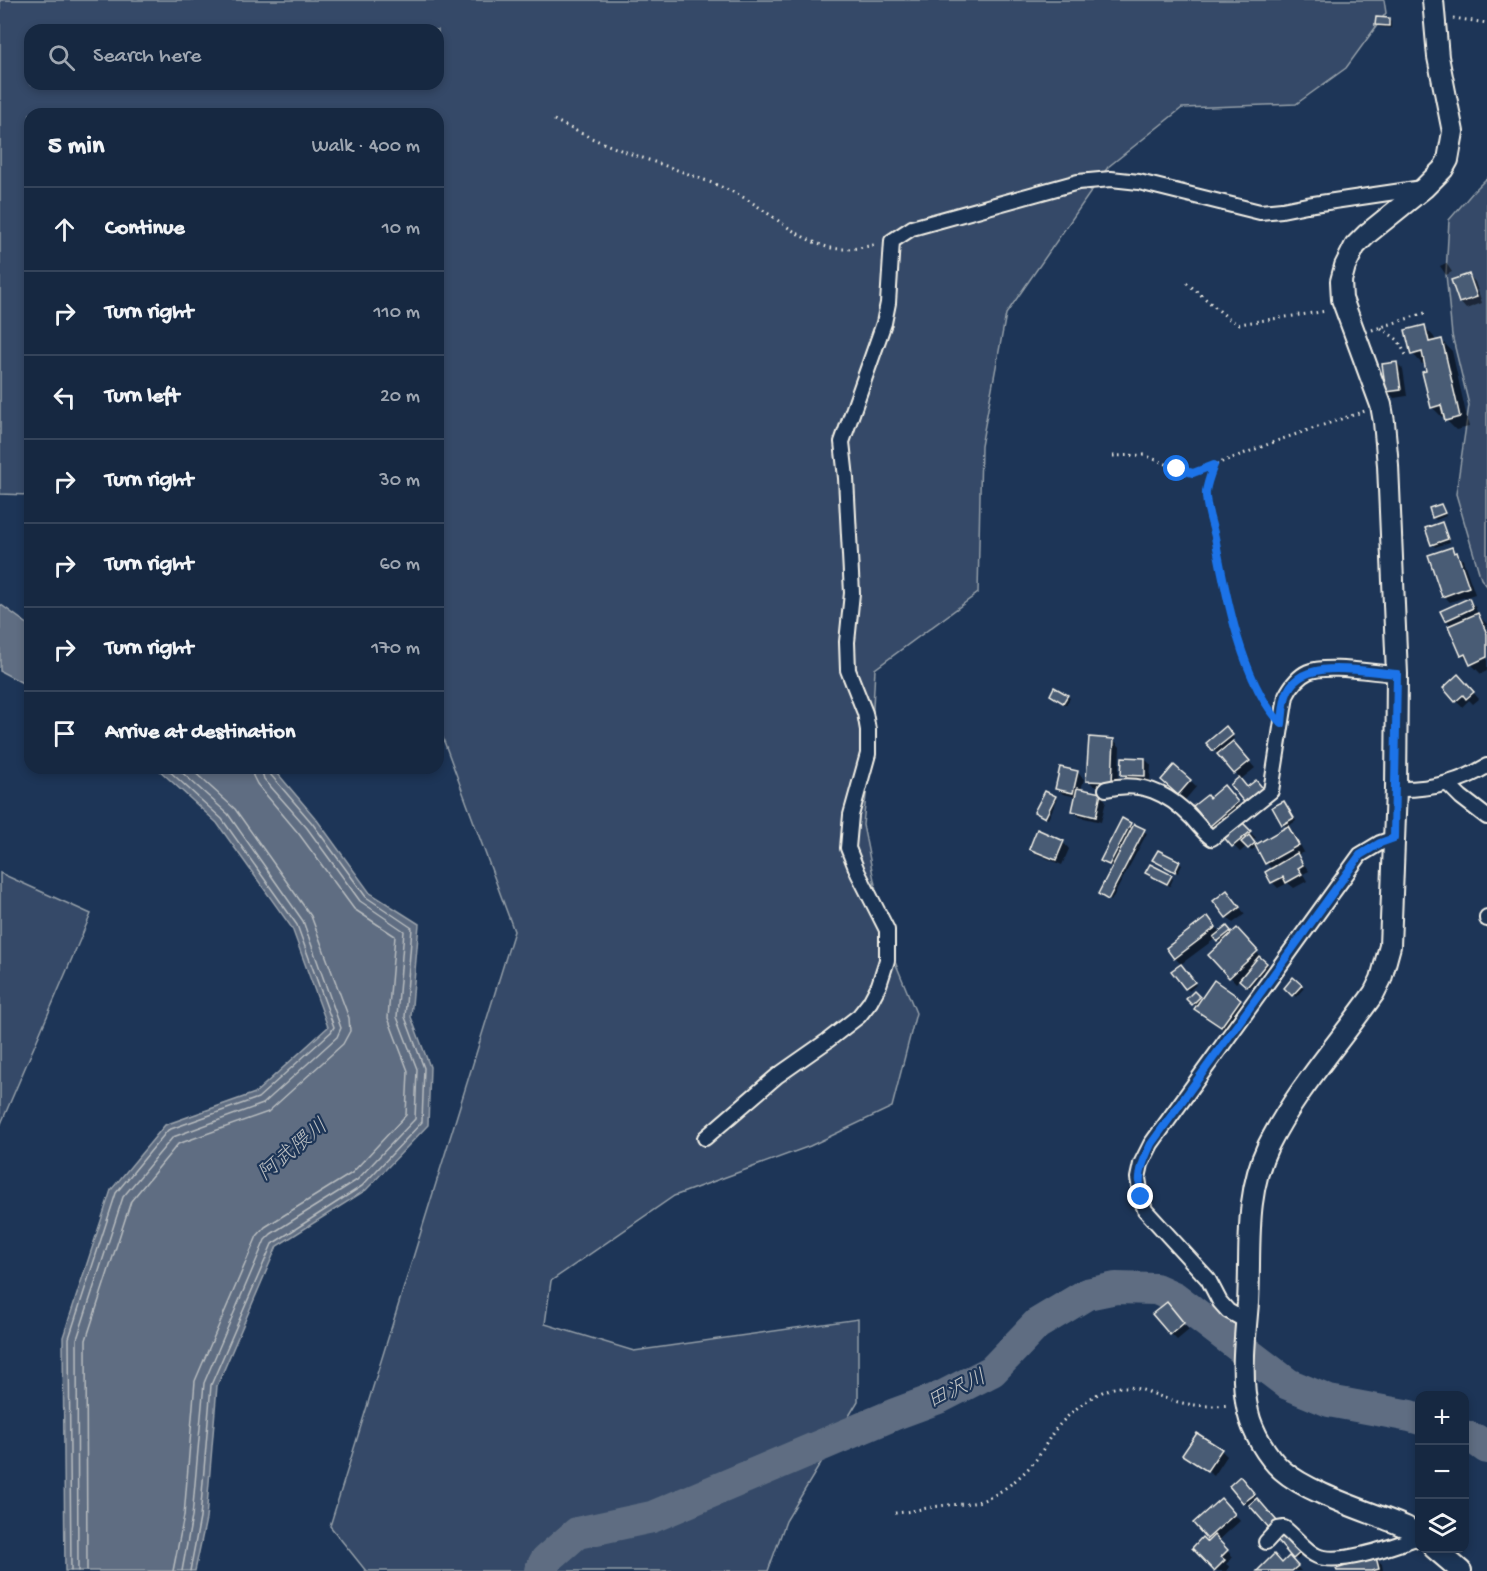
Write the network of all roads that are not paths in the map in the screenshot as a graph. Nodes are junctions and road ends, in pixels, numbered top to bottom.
1 (1433, 8) edge
2 (1424, 188) junction
3 (1397, 674) junction
4 (1487, 766) edge
5 (1448, 784) junction
6 (1106, 789) dead end
7 (1396, 789) junction
8 (1487, 817) edge
9 (1394, 838) junction
10 (705, 1138) dead end
11 (1246, 1321) junction
12 (1415, 1534) edge
13 (1415, 1539) edge
14 (1266, 1542) dead end
15 (1440, 1553) edge
16 (1461, 1571) edge

1 - 2 street
2 - 3 street
2 - 10 street
3 - 6 street
3 - 7 street
4 - 5 street
5 - 7 street
5 - 8 street
7 - 9 street
9 - 11 street
9 - 11 street
11 - 12 street
13 - 14 street
15 - 16 street

